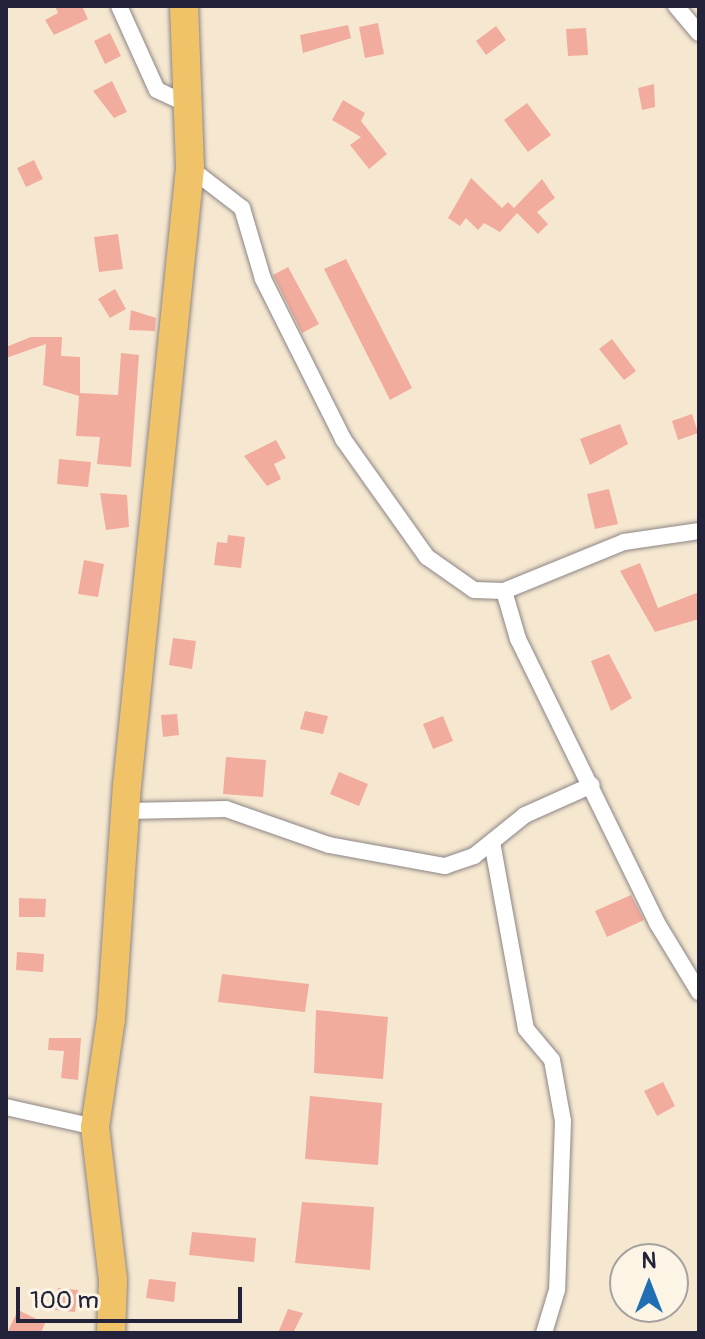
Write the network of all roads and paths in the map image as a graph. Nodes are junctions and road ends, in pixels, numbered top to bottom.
1 (119, 6) edge
2 (184, 6) edge
3 (676, 6) edge
4 (699, 33) edge
5 (187, 104) junction
6 (190, 168) junction
7 (699, 531) edge
8 (504, 591) junction
9 (592, 785) junction
10 (127, 811) junction
11 (492, 842) junction
12 (699, 992) edge
13 (6, 1107) edge
14 (95, 1127) junction
15 (111, 1333) edge
16 (544, 1333) edge

1 - 5 street
2 - 5 highway
3 - 4 street
5 - 6 highway
6 - 8 street
6 - 10 highway
7 - 8 street
8 - 9 street
9 - 11 street
9 - 12 street
10 - 11 street
10 - 14 highway
11 - 16 street
13 - 14 street
14 - 15 highway

